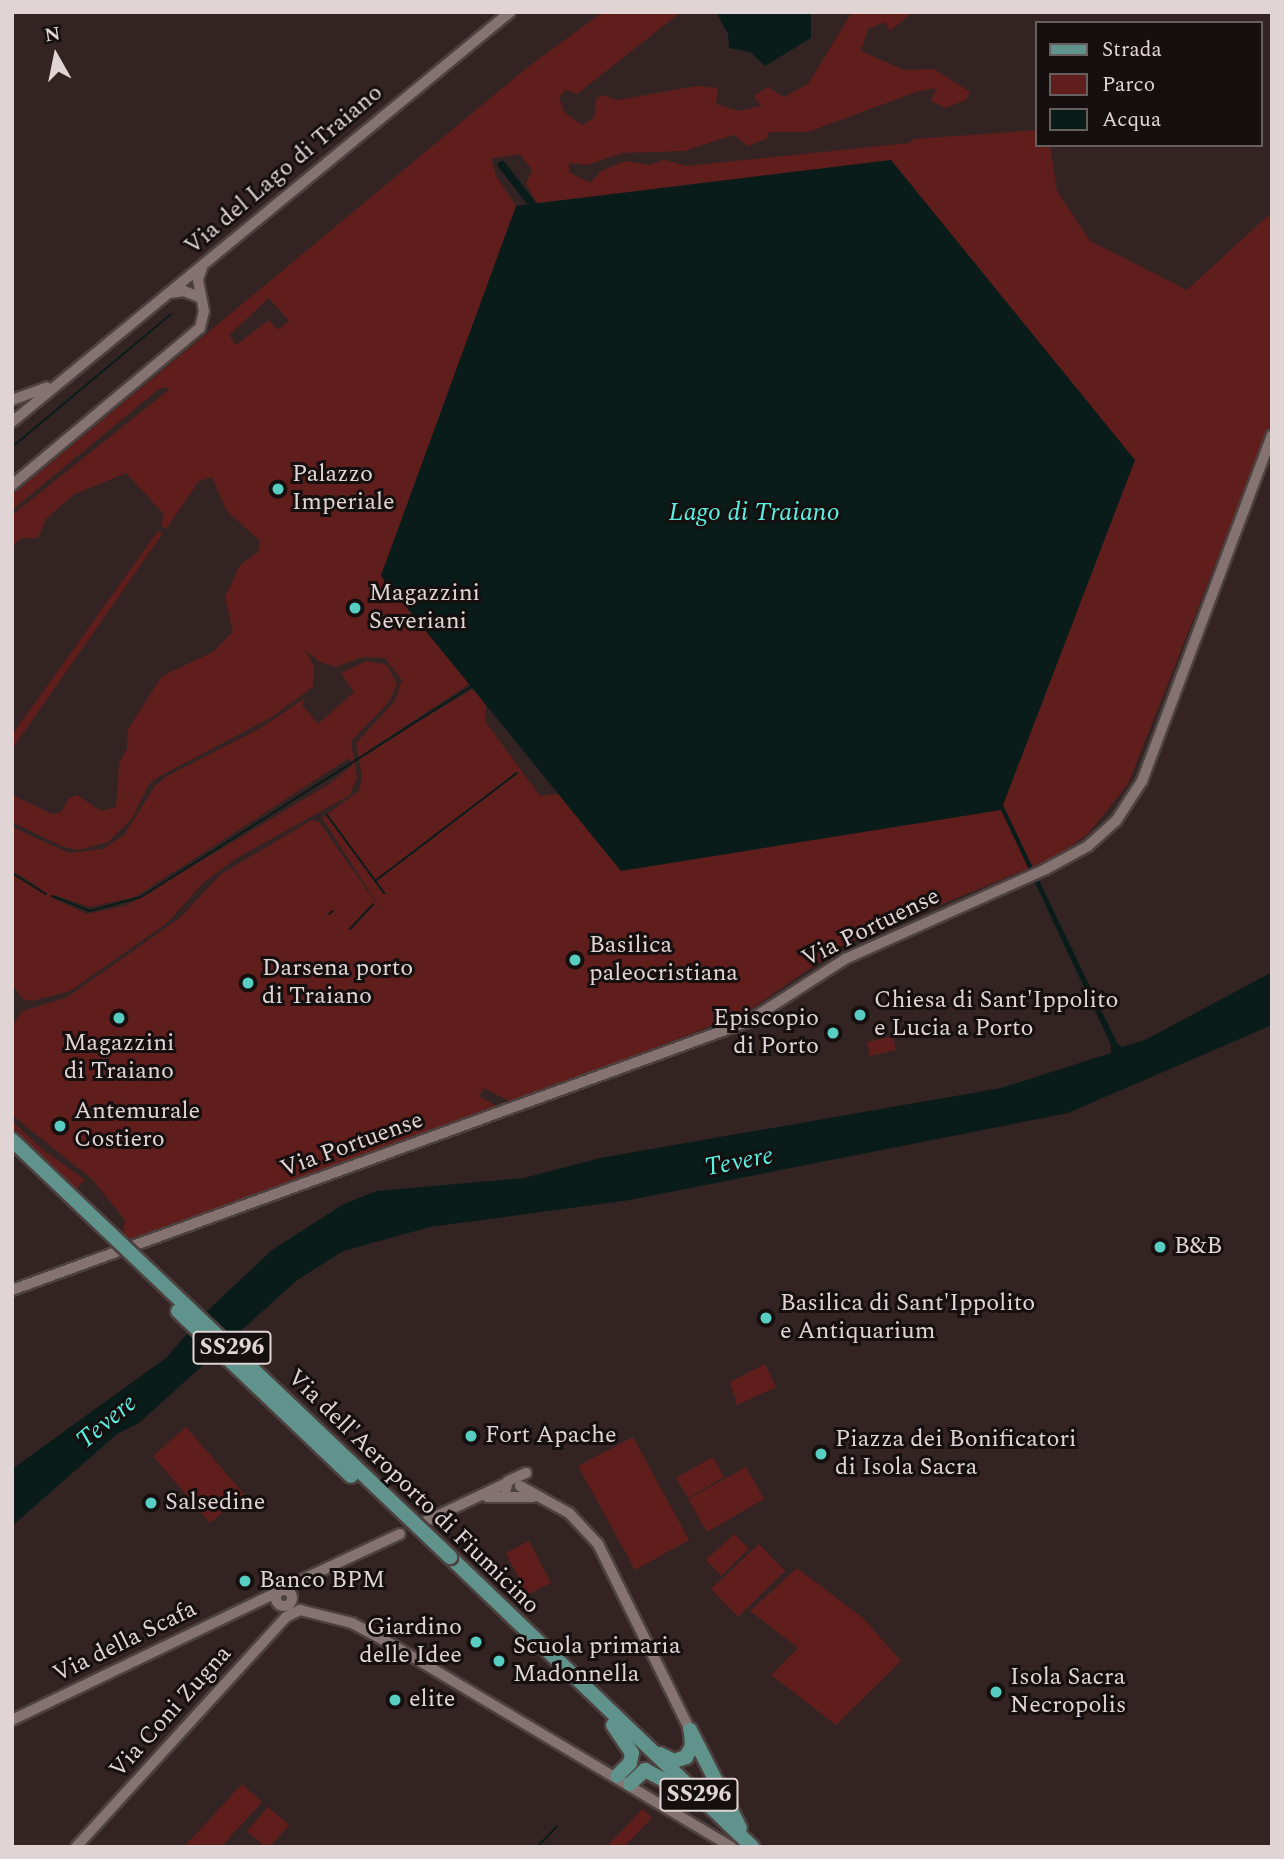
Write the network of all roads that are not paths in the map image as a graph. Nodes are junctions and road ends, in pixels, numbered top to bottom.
1 (510, 12) edge
2 (205, 263) junction
3 (168, 294) junction
4 (201, 298) junction
5 (73, 372) junction
6 (12, 400) edge
7 (12, 422) edge
8 (1272, 436) edge
9 (12, 485) edge
10 (12, 1140) edge
11 (12, 1153) edge
12 (12, 1290) edge
13 (526, 1473) dead end
14 (514, 1487) junction
15 (424, 1522) dead end
16 (400, 1534) dead end
17 (447, 1561) junction
18 (303, 1581) junction
19 (280, 1591) junction
20 (293, 1598) junction
21 (256, 1603) junction
22 (280, 1605) junction
23 (300, 1609) junction
24 (286, 1617) junction
25 (12, 1720) edge
26 (613, 1725) junction
27 (690, 1730) junction
28 (645, 1744) junction
29 (623, 1780) junction
30 (679, 1788) junction
31 (76, 1847) edge
32 (731, 1847) edge
33 (744, 1847) edge
34 (753, 1847) edge

1 - 2 street, Via del Lago di Traiano
2 - 3 street, Via del Lago di Traiano
2 - 4 street
3 - 4 street
3 - 5 street, Via del Lago di Traiano
4 - 9 street
5 - 6 street
5 - 7 street
8 - 12 street, Via Portuense
10 - 17 main road, Via dell'Aeroporto di Fiumicino / SS296, bridge
11 - 17 main road, Via dell'Aeroporto di Fiumicino / SS296, bridge
13 - 14 street
14 - 15 street
14 - 27 street
16 - 18 street, Via della Scafa
17 - 26 main road, Via dell'Aeroporto di Fiumicino / SS296
17 - 28 main road, Via dell'Aeroporto di Fiumicino / SS296
18 - 19 street, Via della Scafa
18 - 20 street
19 - 20 street
19 - 21 street, Via della Scafa
19 - 22 street
20 - 22 street
20 - 23 street
21 - 22 street
21 - 25 street, Via della Scafa
22 - 24 street
23 - 24 street, Via Coni Zugna
23 - 29 street
24 - 31 street, Via Coni Zugna
26 - 29 main road
26 - 30 main road, Via dell'Aeroporto di Fiumicino / SS296
27 - 28 main road
27 - 34 main road
28 - 34 main road, Via dell'Aeroporto di Fiumicino / SS296
29 - 30 main road
29 - 32 street
30 - 33 main road, Via dell'Aeroporto di Fiumicino / SS296

